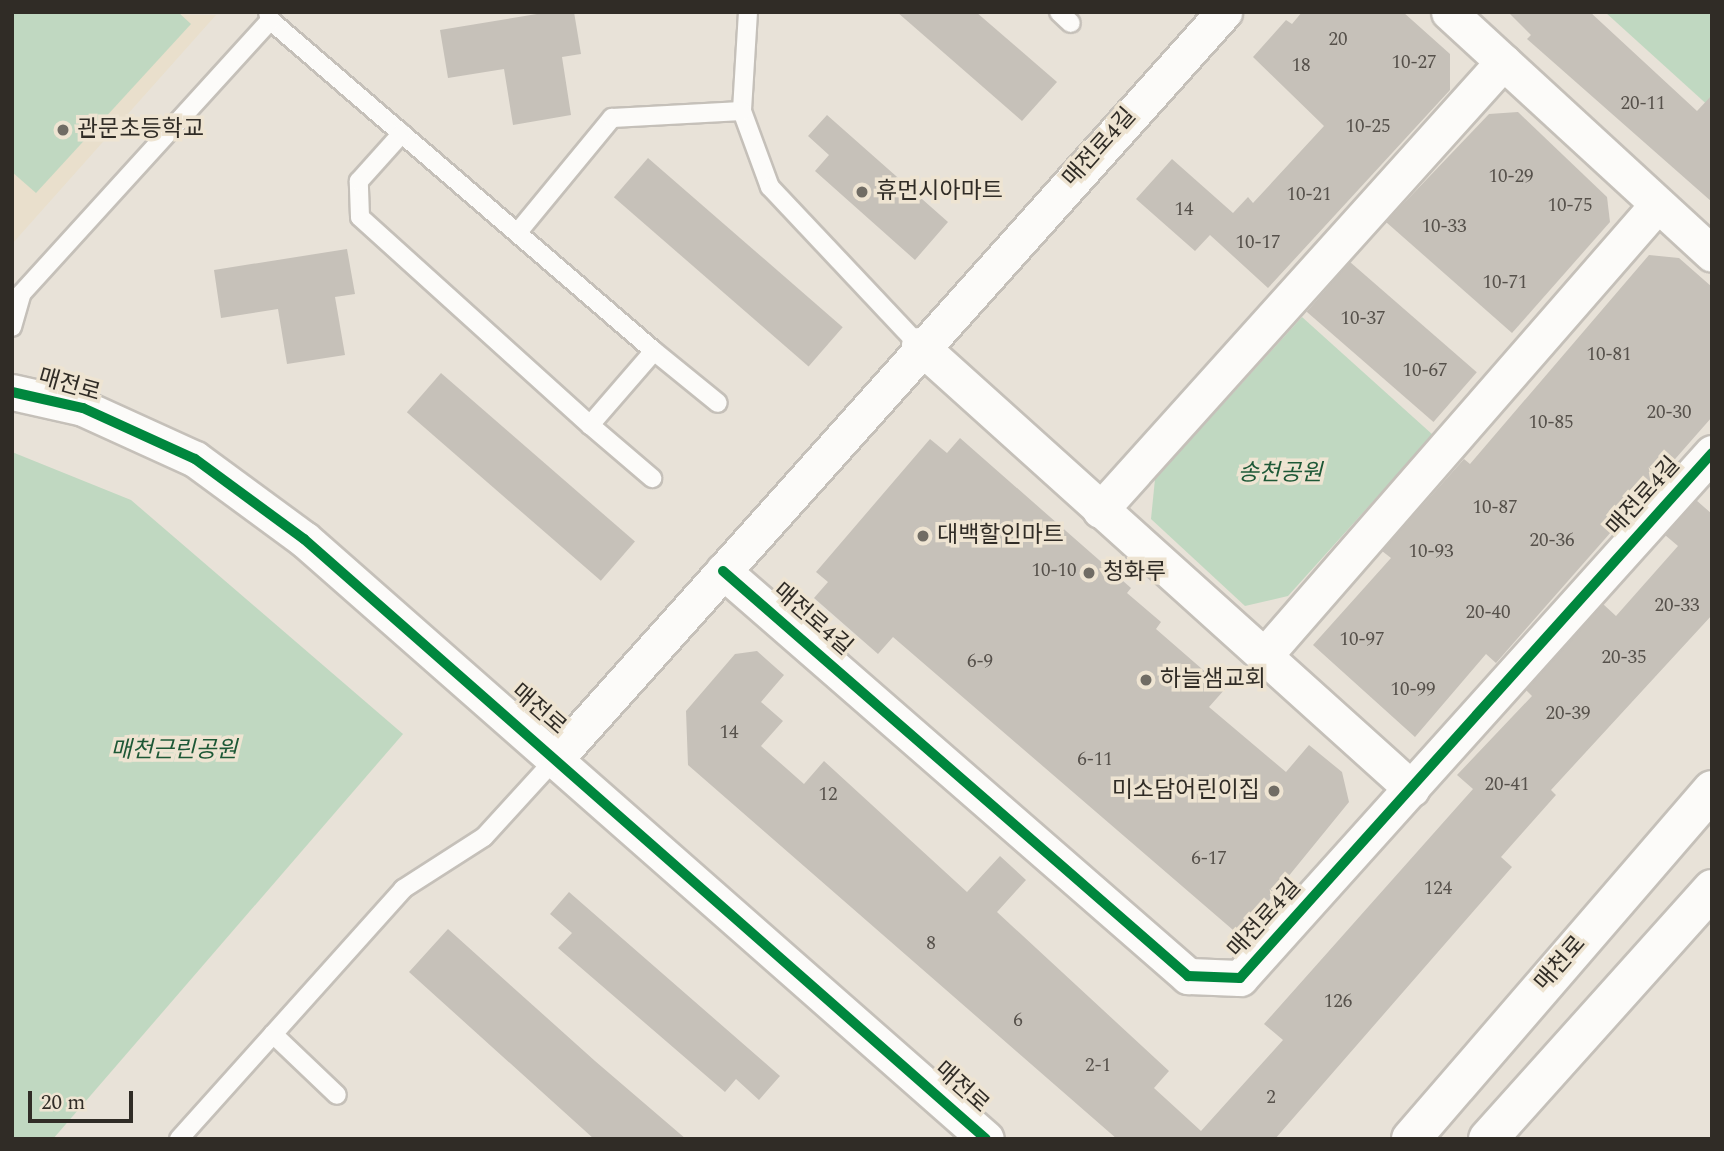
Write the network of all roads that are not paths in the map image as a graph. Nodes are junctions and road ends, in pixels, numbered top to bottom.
1 (748, 12) edge
2 (1224, 12) edge
3 (1449, 12) edge
4 (269, 16) edge
5 (1503, 62) junction
6 (742, 111) junction
7 (402, 133) junction
8 (1657, 205) junction
9 (518, 232) junction
10 (1712, 254) edge
11 (12, 327) edge
12 (919, 345) junction
13 (654, 351) junction
14 (12, 392) edge
15 (718, 403) dead end
16 (590, 425) junction
17 (1712, 453) edge
18 (652, 478) dead end
19 (1100, 510) junction
20 (723, 571) junction
21 (1264, 656) junction
22 (558, 755) junction
23 (1412, 789) junction
24 (1712, 790) edge
25 (1712, 889) edge
26 (273, 1034) junction
27 (337, 1095) dead end
28 (179, 1139) edge
29 (986, 1139) edge
30 (1410, 1139) edge
31 (1489, 1139) edge

1 - 6 lane
2 - 12 street, 매전로4길
3 - 5 street
4 - 7 lane
4 - 11 lane
5 - 8 street
5 - 19 street
6 - 9 lane
6 - 12 lane
7 - 9 lane
7 - 16 lane
8 - 10 street
8 - 21 street
9 - 13 lane
12 - 19 street
12 - 20 street, 매전로4길
13 - 15 lane
13 - 16 lane
14 - 22 street, 매전로
16 - 18 lane
17 - 23 street, 매전로4길
19 - 21 street
20 - 22 street, 매전로4길
20 - 23 street, 매전로4길
21 - 23 street
22 - 26 lane
22 - 29 street, 매전로
24 - 30 main road, 매천로
25 - 31 main road
26 - 27 lane
26 - 28 lane

